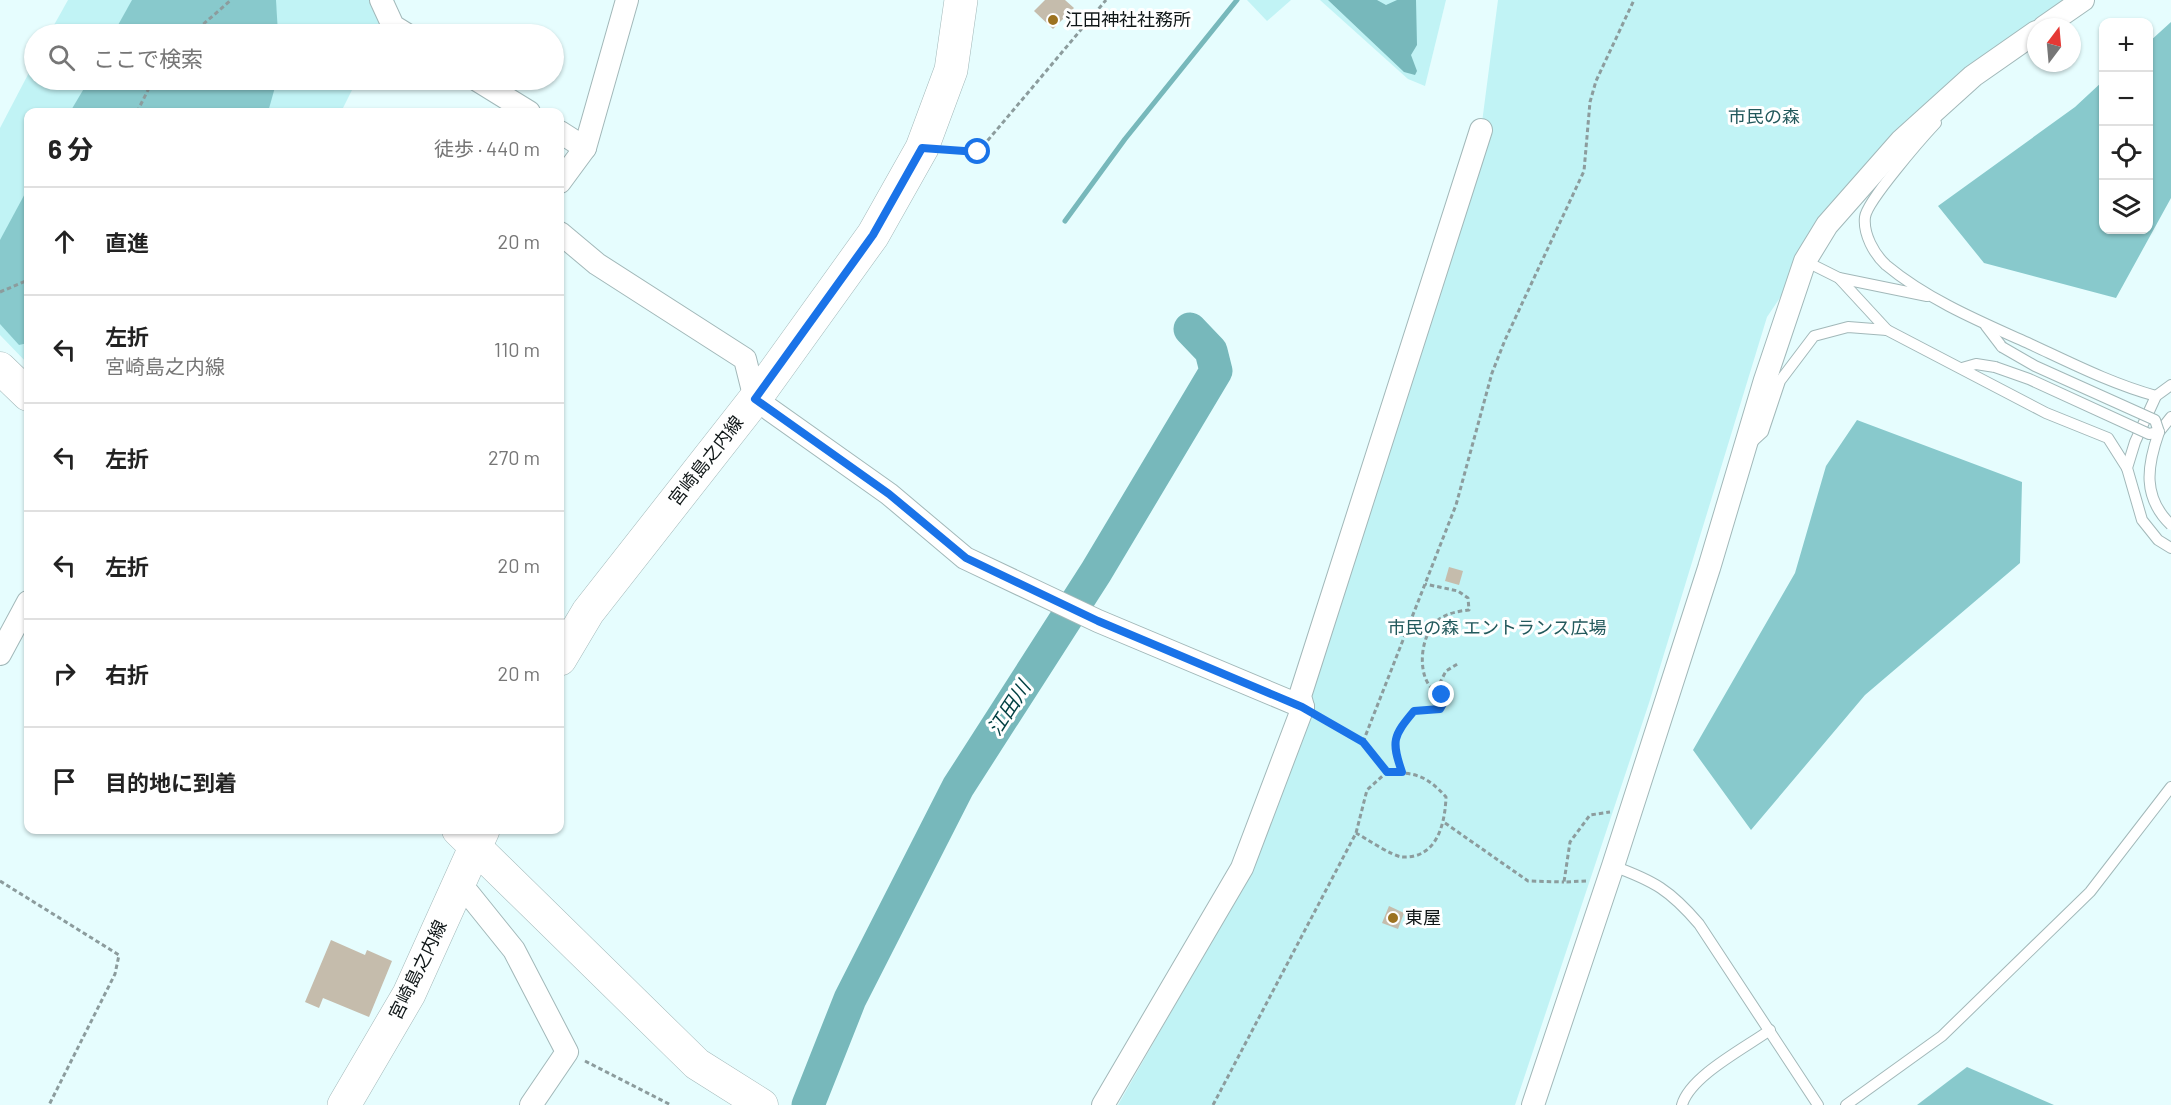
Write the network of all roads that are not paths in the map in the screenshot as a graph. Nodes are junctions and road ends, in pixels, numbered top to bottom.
1 (381, 0) edge
2 (627, 0) edge
3 (961, 0) edge
4 (2083, 0) edge
5 (2057, 18) edge
6 (392, 24) edge
7 (2027, 38) edge
8 (1973, 75) junction
9 (493, 90) edge
10 (522, 108) edge
11 (1480, 130) dead end
12 (564, 135) edge
13 (585, 148) junction
14 (564, 177) edge
15 (564, 236) edge
16 (1806, 261) junction
17 (1839, 278) junction
18 (1931, 297) junction
19 (1984, 323) junction
20 (1887, 330) junction
21 (0, 368) edge
22 (1962, 368) junction
23 (2171, 385) edge
24 (24, 391) edge
25 (2156, 396) junction
26 (755, 399) junction
27 (2171, 417) edge
28 (2159, 432) junction
29 (1744, 450) junction
30 (2127, 468) junction
31 (2171, 525) edge
32 (2171, 548) edge
33 (24, 609) edge
34 (564, 652) edge
35 (0, 654) edge
36 (1302, 707) junction
37 (2171, 787) edge
38 (472, 836) edge
39 (1613, 866) junction
40 (460, 883) junction
41 (1770, 1030) junction
42 (344, 1105) edge
43 (531, 1105) edge
44 (762, 1105) edge
45 (1103, 1105) edge
46 (1533, 1105) edge
47 (1682, 1105) edge
48 (1818, 1105) edge
49 (1845, 1105) edge

1 - 6 street
2 - 13 street
3 - 26 main road, 宮崎島之内線
4 - 5 street
7 - 8 street
8 - 16 street
8 - 18 lane
9 - 10 street
11 - 36 street
12 - 13 street
13 - 14 street
15 - 26 street
16 - 17 lane
16 - 29 street
17 - 18 lane
17 - 20 lane
18 - 19 lane
19 - 25 lane
19 - 28 lane, bridge
20 - 22 lane
20 - 29 lane
21 - 24 street
22 - 28 lane, bridge
22 - 30 lane
23 - 25 lane
25 - 30 lane
26 - 34 main road, 宮崎島之内線
26 - 36 street
27 - 28 lane
28 - 31 lane, bridge
29 - 39 street
30 - 32 lane
33 - 35 street
36 - 45 street
37 - 49 lane
38 - 40 main road, 宮崎島之内線
38 - 44 street
39 - 41 lane
39 - 46 street
40 - 42 main road, 宮崎島之内線
40 - 43 street
41 - 47 lane
41 - 48 lane

